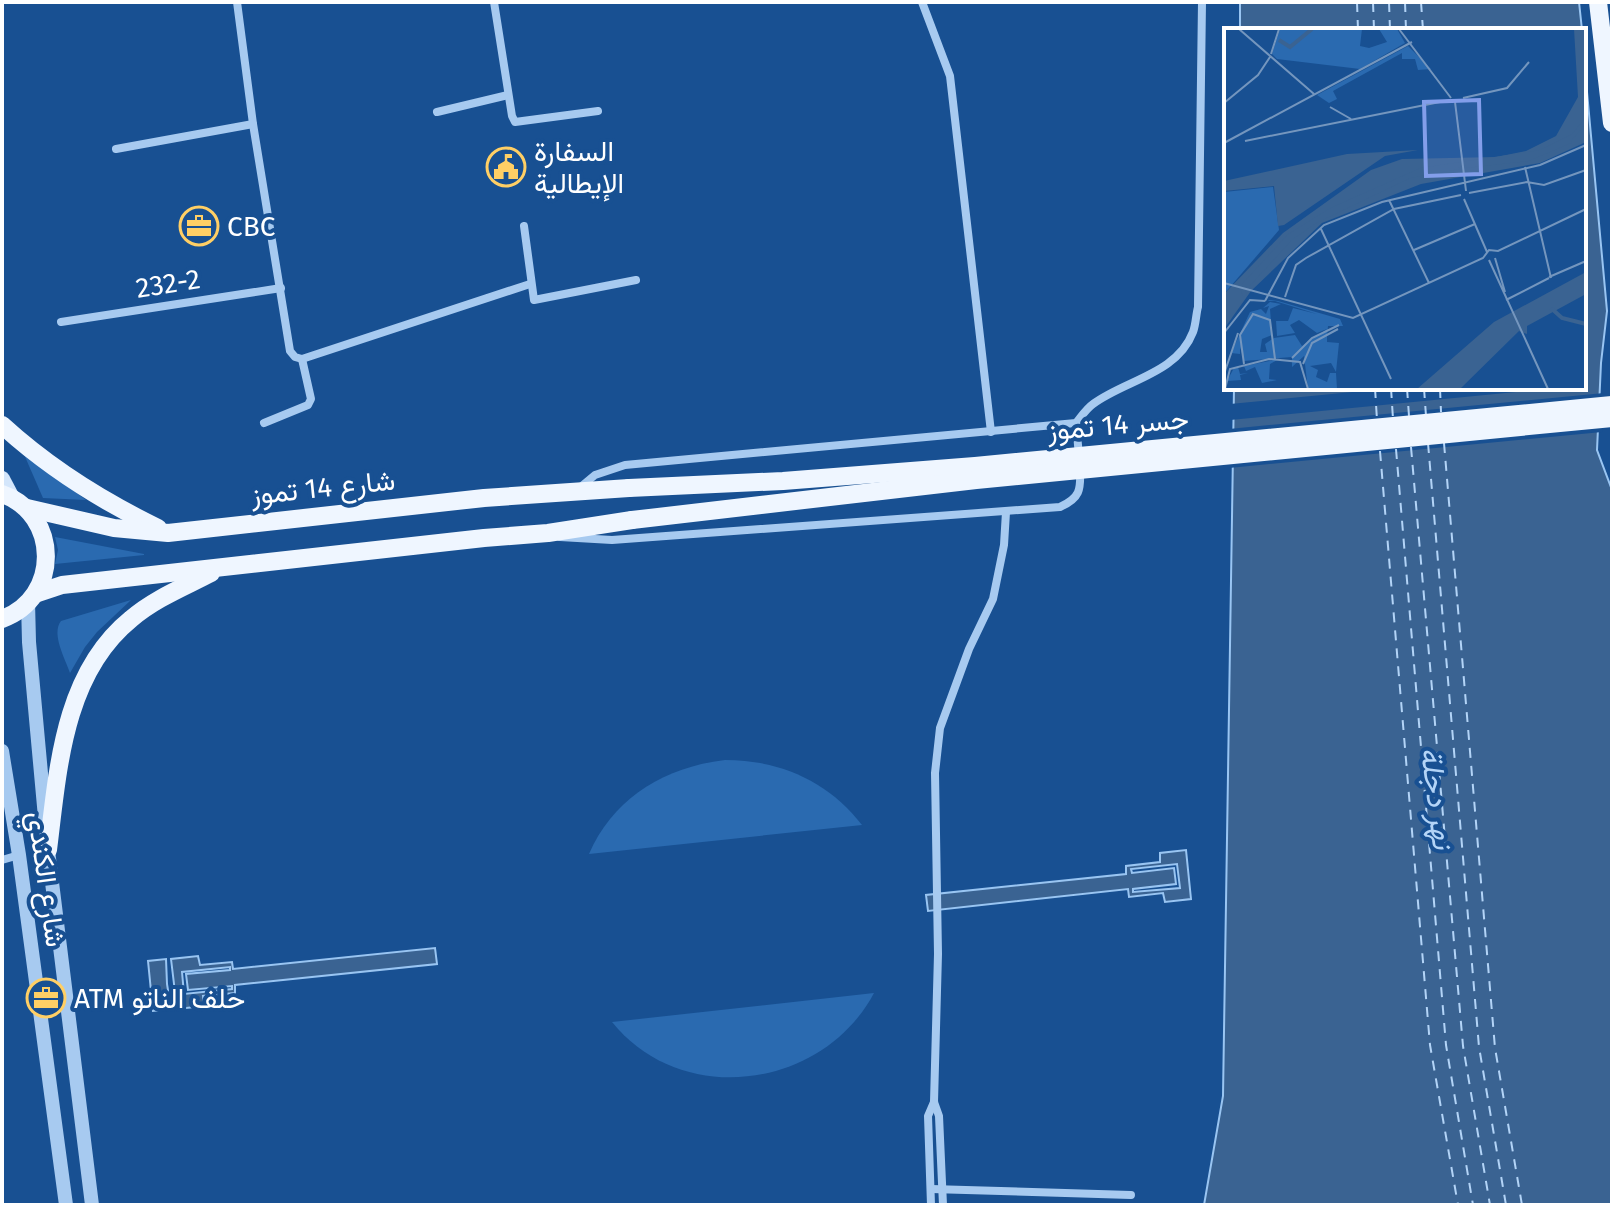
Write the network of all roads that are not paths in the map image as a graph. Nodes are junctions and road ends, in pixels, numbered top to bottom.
1 (237, 2) edge
2 (494, 2) edge
3 (922, 2) edge
4 (1202, 2) edge
5 (1598, 2) edge
6 (508, 95) junction
7 (598, 111) dead end
8 (437, 112) dead end
9 (1612, 123) edge
10 (253, 124) junction
11 (116, 149) dead end
12 (524, 226) dead end
13 (636, 280) dead end
14 (530, 284) junction
15 (281, 288) junction
16 (61, 322) dead end
17 (302, 359) junction
18 (1612, 405) edge
19 (1612, 418) edge
20 (264, 423) dead end
21 (1076, 423) junction
22 (2, 425) edge
23 (991, 432) junction
24 (2, 479) edge
25 (629, 488) joint
26 (577, 490) junction
27 (14, 500) edge
28 (1006, 512) junction
29 (168, 533) junction
30 (548, 533) junction
31 (220, 568) junction
32 (32, 598) junction
33 (2, 619) edge
34 (2, 751) edge
35 (48, 850) junction
36 (19, 855) junction
37 (2, 860) edge
38 (934, 1102) junction
39 (85, 1147) junction
40 (58, 1152) junction
41 (931, 1189) junction
42 (942, 1190) junction
43 (1131, 1195) dead end
44 (66, 1205) edge
45 (92, 1205) edge
46 (931, 1205) edge
47 (943, 1205) edge

1 - 10 street
2 - 6 street
3 - 23 street
4 - 21 street
5 - 9 main road
6 - 7 street
6 - 8 street
10 - 11 street
10 - 15 street
12 - 14 street
13 - 14 street
14 - 17 street
15 - 16 street, 232-2
15 - 17 street
17 - 20 street
18 - 25 main road, جسر 14 تموز, bridge
19 - 30 main road, جسر 14 تموز, bridge
21 - 23 street
21 - 28 street
22 - 29 main road
23 - 26 street
24 - 27 main road
25 - 26 main road, شارع 14 تموز
26 - 29 main road, شارع 14 تموز
27 - 29 main road, شارع 14 تموز
27 - 32 main road
28 - 30 street
28 - 38 street
30 - 31 main road
31 - 32 main road
31 - 35 main road
32 - 33 main road
32 - 35 street, شارع الكندي
34 - 36 street, شارع الكندي
35 - 39 street, شارع الكندي
36 - 37 street
36 - 40 street, شارع الكندي
38 - 41 street
38 - 42 street
39 - 40 street
39 - 45 street, شارع الكندي
40 - 44 street, شارع الكندي
41 - 42 street
41 - 46 street
42 - 43 street
42 - 47 street

